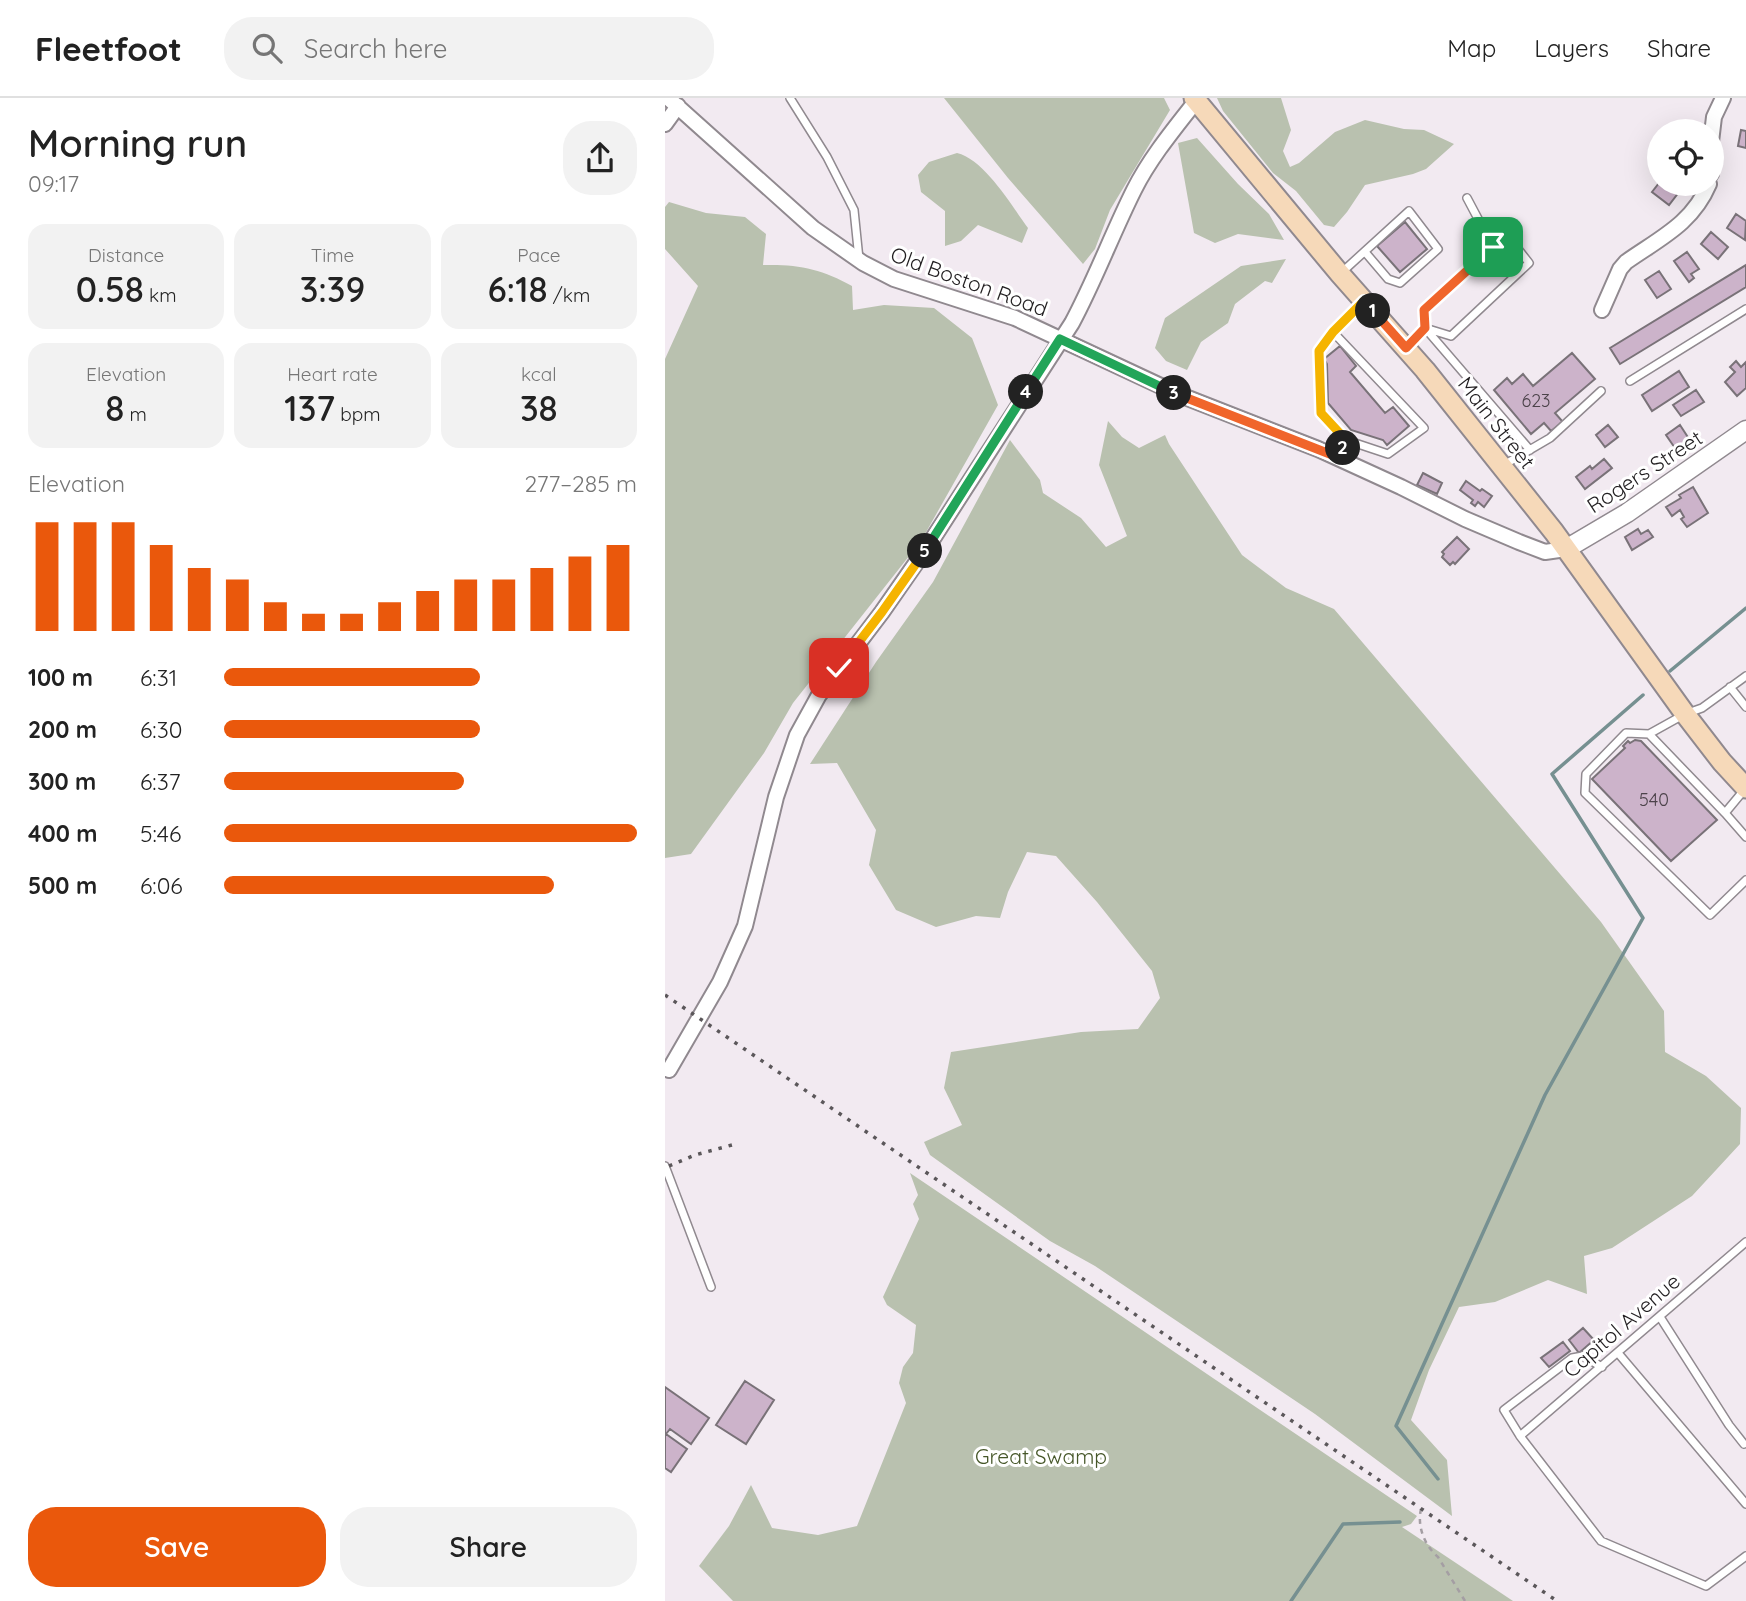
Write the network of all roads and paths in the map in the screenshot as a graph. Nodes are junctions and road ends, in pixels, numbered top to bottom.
1 (790, 98) edge
2 (1723, 98) edge
3 (1195, 100) edge
4 (673, 102) edge
5 (1714, 119) edge
6 (665, 124) edge
7 (1703, 196) edge
8 (1467, 198) dead end
9 (1493, 247) junction
10 (1365, 252) junction
11 (859, 260) junction
12 (1340, 274) junction
13 (1364, 301) junction
14 (1746, 309) edge
15 (1602, 310) dead end
16 (1425, 328) junction
17 (1333, 332) junction
18 (1060, 339) junction
19 (1406, 348) junction
20 (1630, 381) dead end
21 (1601, 391) dead end
22 (1746, 430) edge
23 (1346, 440) junction
24 (1530, 450) junction
25 (1340, 458) junction
26 (1502, 467) junction
27 (1566, 549) junction
28 (1746, 676) edge
29 (1730, 687) junction
30 (1746, 707) edge
31 (1685, 714) junction
32 (1649, 734) junction
33 (1746, 788) edge
34 (1725, 813) junction
35 (1746, 837) edge
36 (1746, 880) edge
37 (666, 1072) edge
38 (665, 1166) edge
39 (1746, 1242) edge
40 (711, 1287) dead end
41 (1660, 1317) junction
42 (1618, 1353) junction
43 (1602, 1367) junction
44 (1520, 1436) junction
45 (1744, 1444) dead end
46 (1746, 1504) edge
47 (1421, 1509) dead end
48 (1746, 1556) edge
49 (1465, 1601) edge

1 - 11 lane
2 - 5 street
3 - 12 main road, Main Street
3 - 18 street
4 - 6 street
4 - 11 street, Old Boston Road
7 - 15 street
8 - 9 lane
9 - 16 lane
9 - 16 lane
10 - 10 lane
10 - 12 lane
11 - 18 street, Old Boston Road
12 - 13 main road, Main Street
13 - 17 lane
13 - 19 main road, Main Street
14 - 20 lane
16 - 19 lane
16 - 24 lane
17 - 23 lane
17 - 23 lane
18 - 25 street, Old Boston Road
18 - 37 street
19 - 26 main road, Main Street
21 - 24 lane
22 - 27 street, Rogers Street
23 - 25 lane
24 - 26 lane
25 - 27 street, Old Boston Road
26 - 27 main road, Main Street
27 - 31 main road, Main Street
28 - 29 lane
29 - 30 lane
29 - 31 lane
31 - 32 lane
31 - 33 main road, Main Street
32 - 34 lane
32 - 36 lane
33 - 34 lane
34 - 35 lane
38 - 40 lane
39 - 41 lane, Capitol Avenue
41 - 42 lane, Capitol Avenue
41 - 45 lane
42 - 43 lane, Capitol Avenue
42 - 46 lane
43 - 44 lane, Capitol Avenue
43 - 44 lane
44 - 48 lane
47 - 49 path

